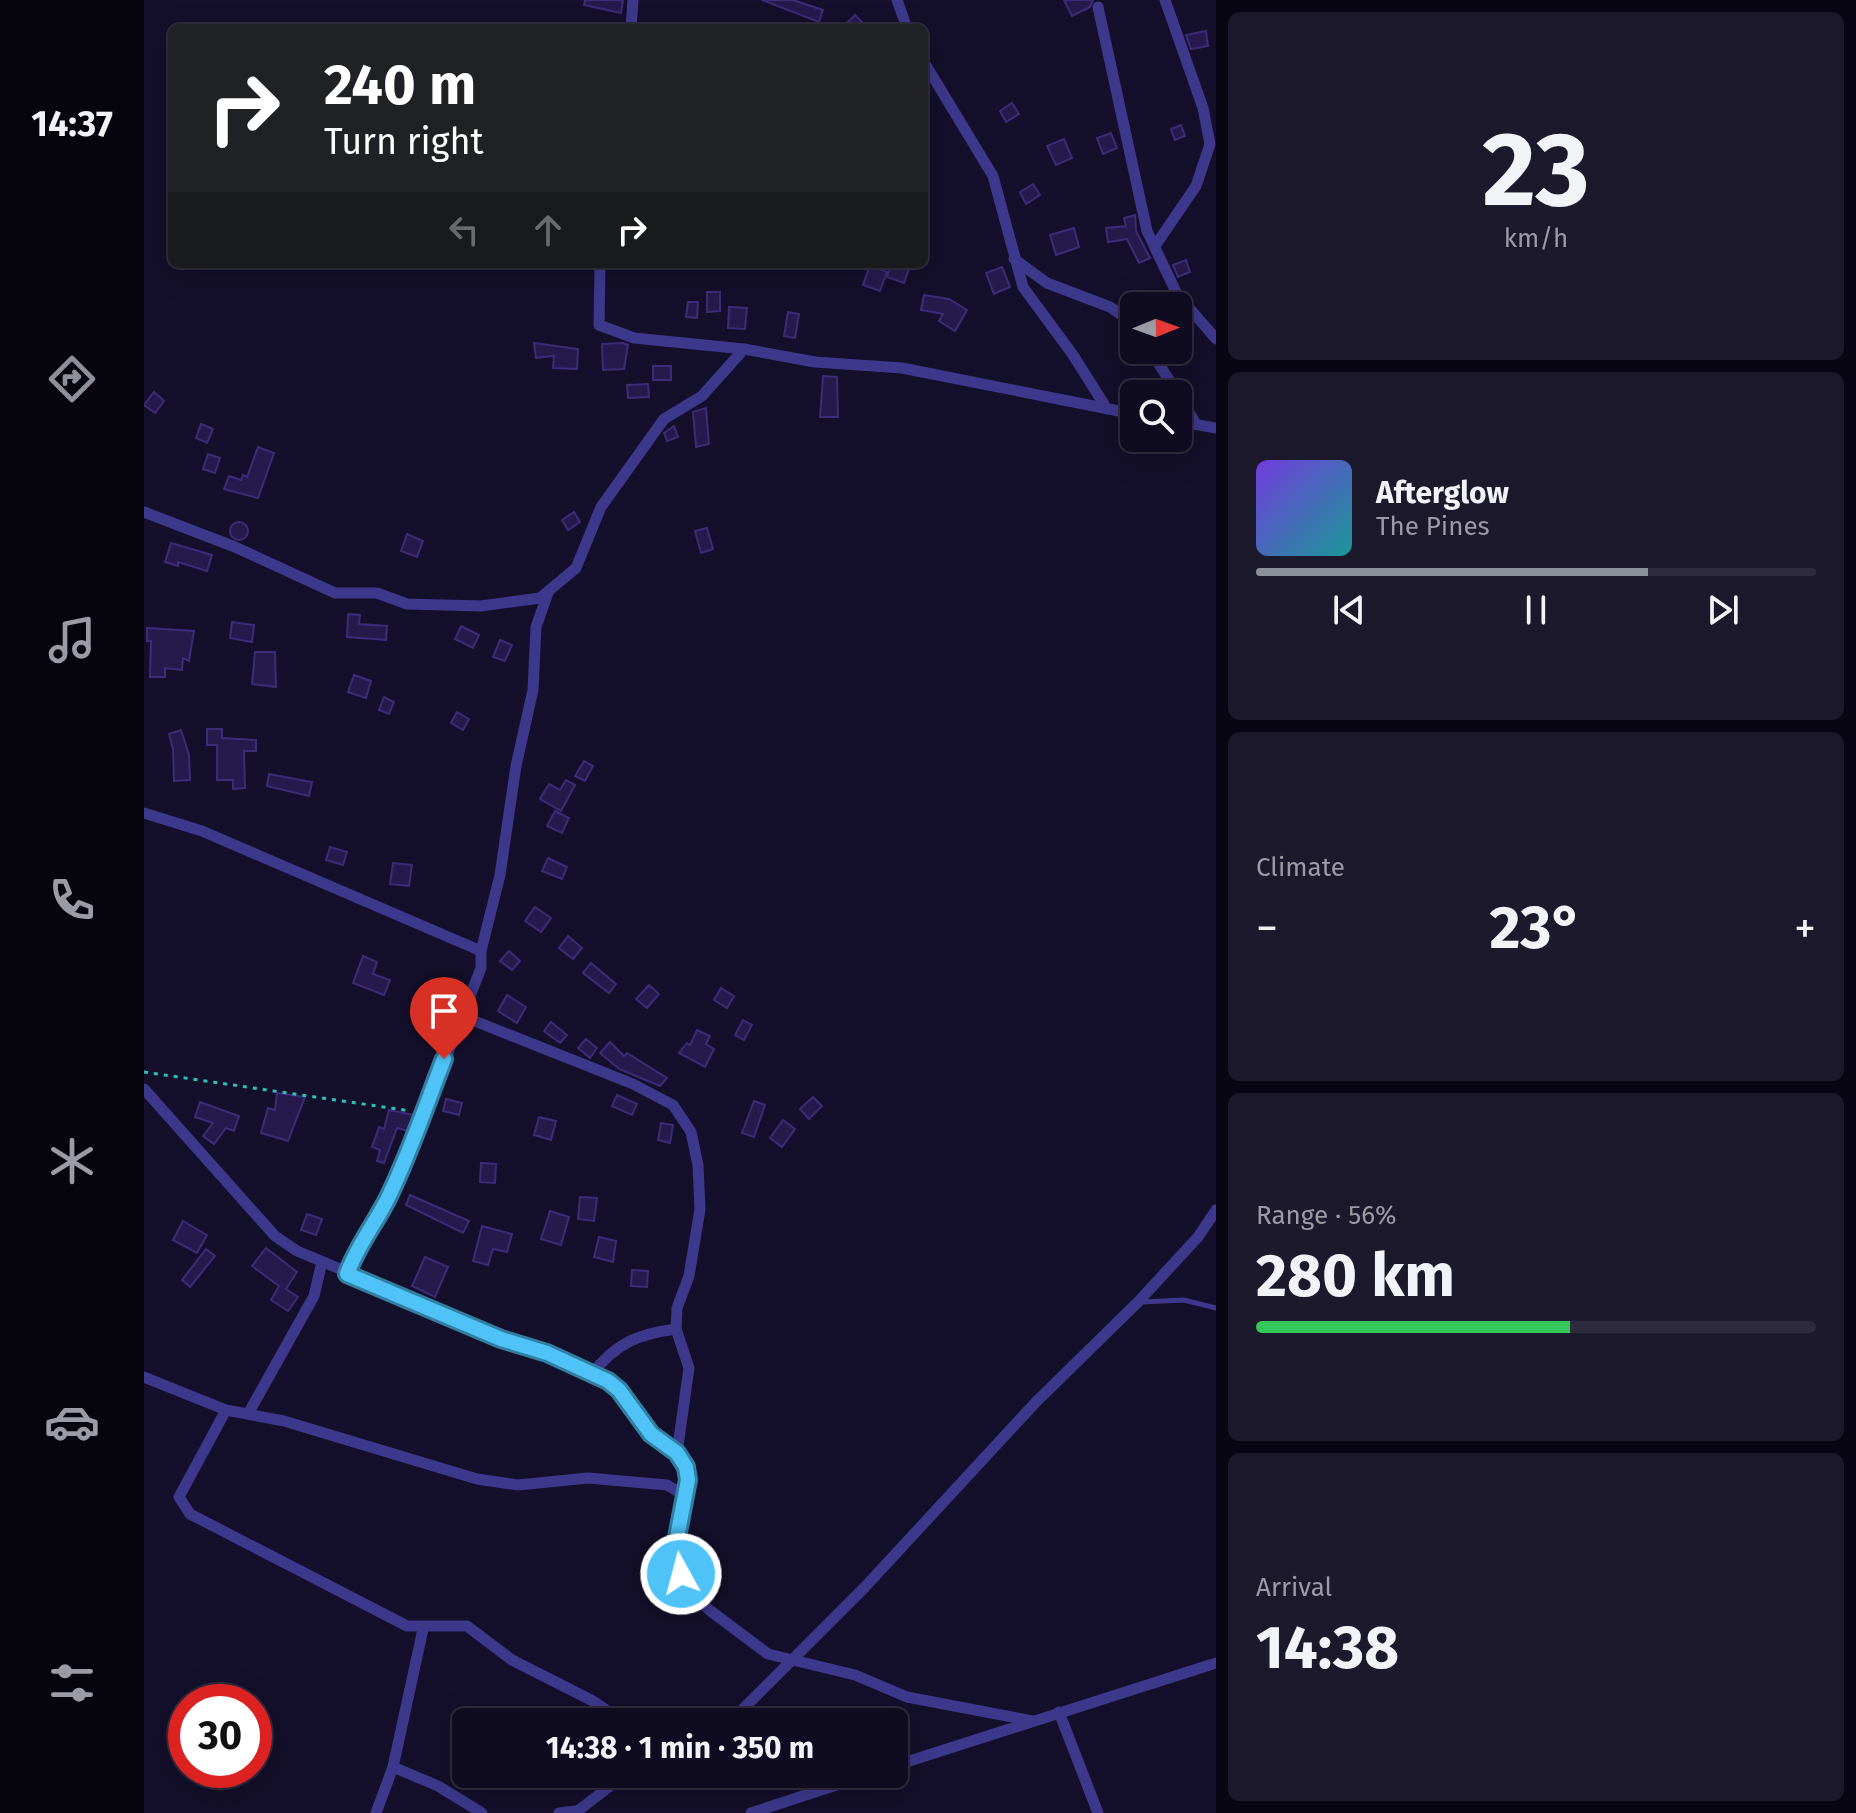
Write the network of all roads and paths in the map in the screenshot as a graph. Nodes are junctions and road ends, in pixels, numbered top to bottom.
1 (633, 0) edge
2 (897, 0) edge
3 (1165, 0) edge
4 (1098, 7) dead end
5 (631, 24) edge
6 (906, 24) edge
7 (928, 69) edge
8 (1155, 246) junction
9 (1014, 259) junction
10 (600, 268) edge
11 (1120, 314) edge
12 (1216, 339) edge
13 (744, 349) junction
14 (1107, 409) junction
15 (1120, 411) edge
16 (1192, 417) edge
17 (1192, 423) edge
18 (1196, 424) junction
19 (1216, 428) edge
20 (144, 512) edge
21 (548, 593) junction
22 (144, 813) edge
23 (481, 951) junction
24 (462, 1016) junction
25 (144, 1072) edge
26 (144, 1089) edge
27 (423, 1113) junction
28 (1216, 1210) edge
29 (322, 1262) junction
30 (347, 1274) junction
31 (1138, 1302) junction
32 (1216, 1308) edge
33 (676, 1329) junction
34 (592, 1374) junction
35 (144, 1377) edge
36 (226, 1410) junction
37 (248, 1414) junction
38 (677, 1453) junction
39 (684, 1495) junction
40 (423, 1629) junction
41 (790, 1662) junction
42 (1216, 1663) edge
43 (603, 1708) edge
44 (744, 1708) edge
45 (1059, 1712) junction
46 (1033, 1721) junction
47 (908, 1761) edge
48 (393, 1767) junction
49 (613, 1788) edge
50 (827, 1788) edge
51 (576, 1812) edge
52 (376, 1813) edge
53 (482, 1813) edge
54 (559, 1813) edge
55 (751, 1813) edge
56 (1098, 1813) edge

1 - 5 street
2 - 6 street
3 - 8 street
4 - 8 street
7 - 9 street
8 - 12 street
9 - 11 street
9 - 14 street
10 - 13 street
13 - 14 street
13 - 21 street
14 - 15 street
16 - 18 street
17 - 18 street
18 - 19 street
20 - 21 street
21 - 23 street
22 - 23 street
23 - 24 street
24 - 27 street
24 - 33 street
25 - 27 path
26 - 29 street
27 - 30 street
28 - 31 street
29 - 30 street
29 - 37 street
30 - 34 street
31 - 32 lane
31 - 41 street
33 - 34 street
33 - 38 street
34 - 38 street
35 - 36 street
36 - 37 street
36 - 40 street
37 - 39 street
38 - 39 street
39 - 41 street
40 - 43 street
40 - 48 street
41 - 44 street
41 - 46 street
42 - 45 street
45 - 46 street
45 - 56 street
46 - 47 street
48 - 52 street
48 - 53 street
49 - 51 street
50 - 55 street
51 - 54 street

